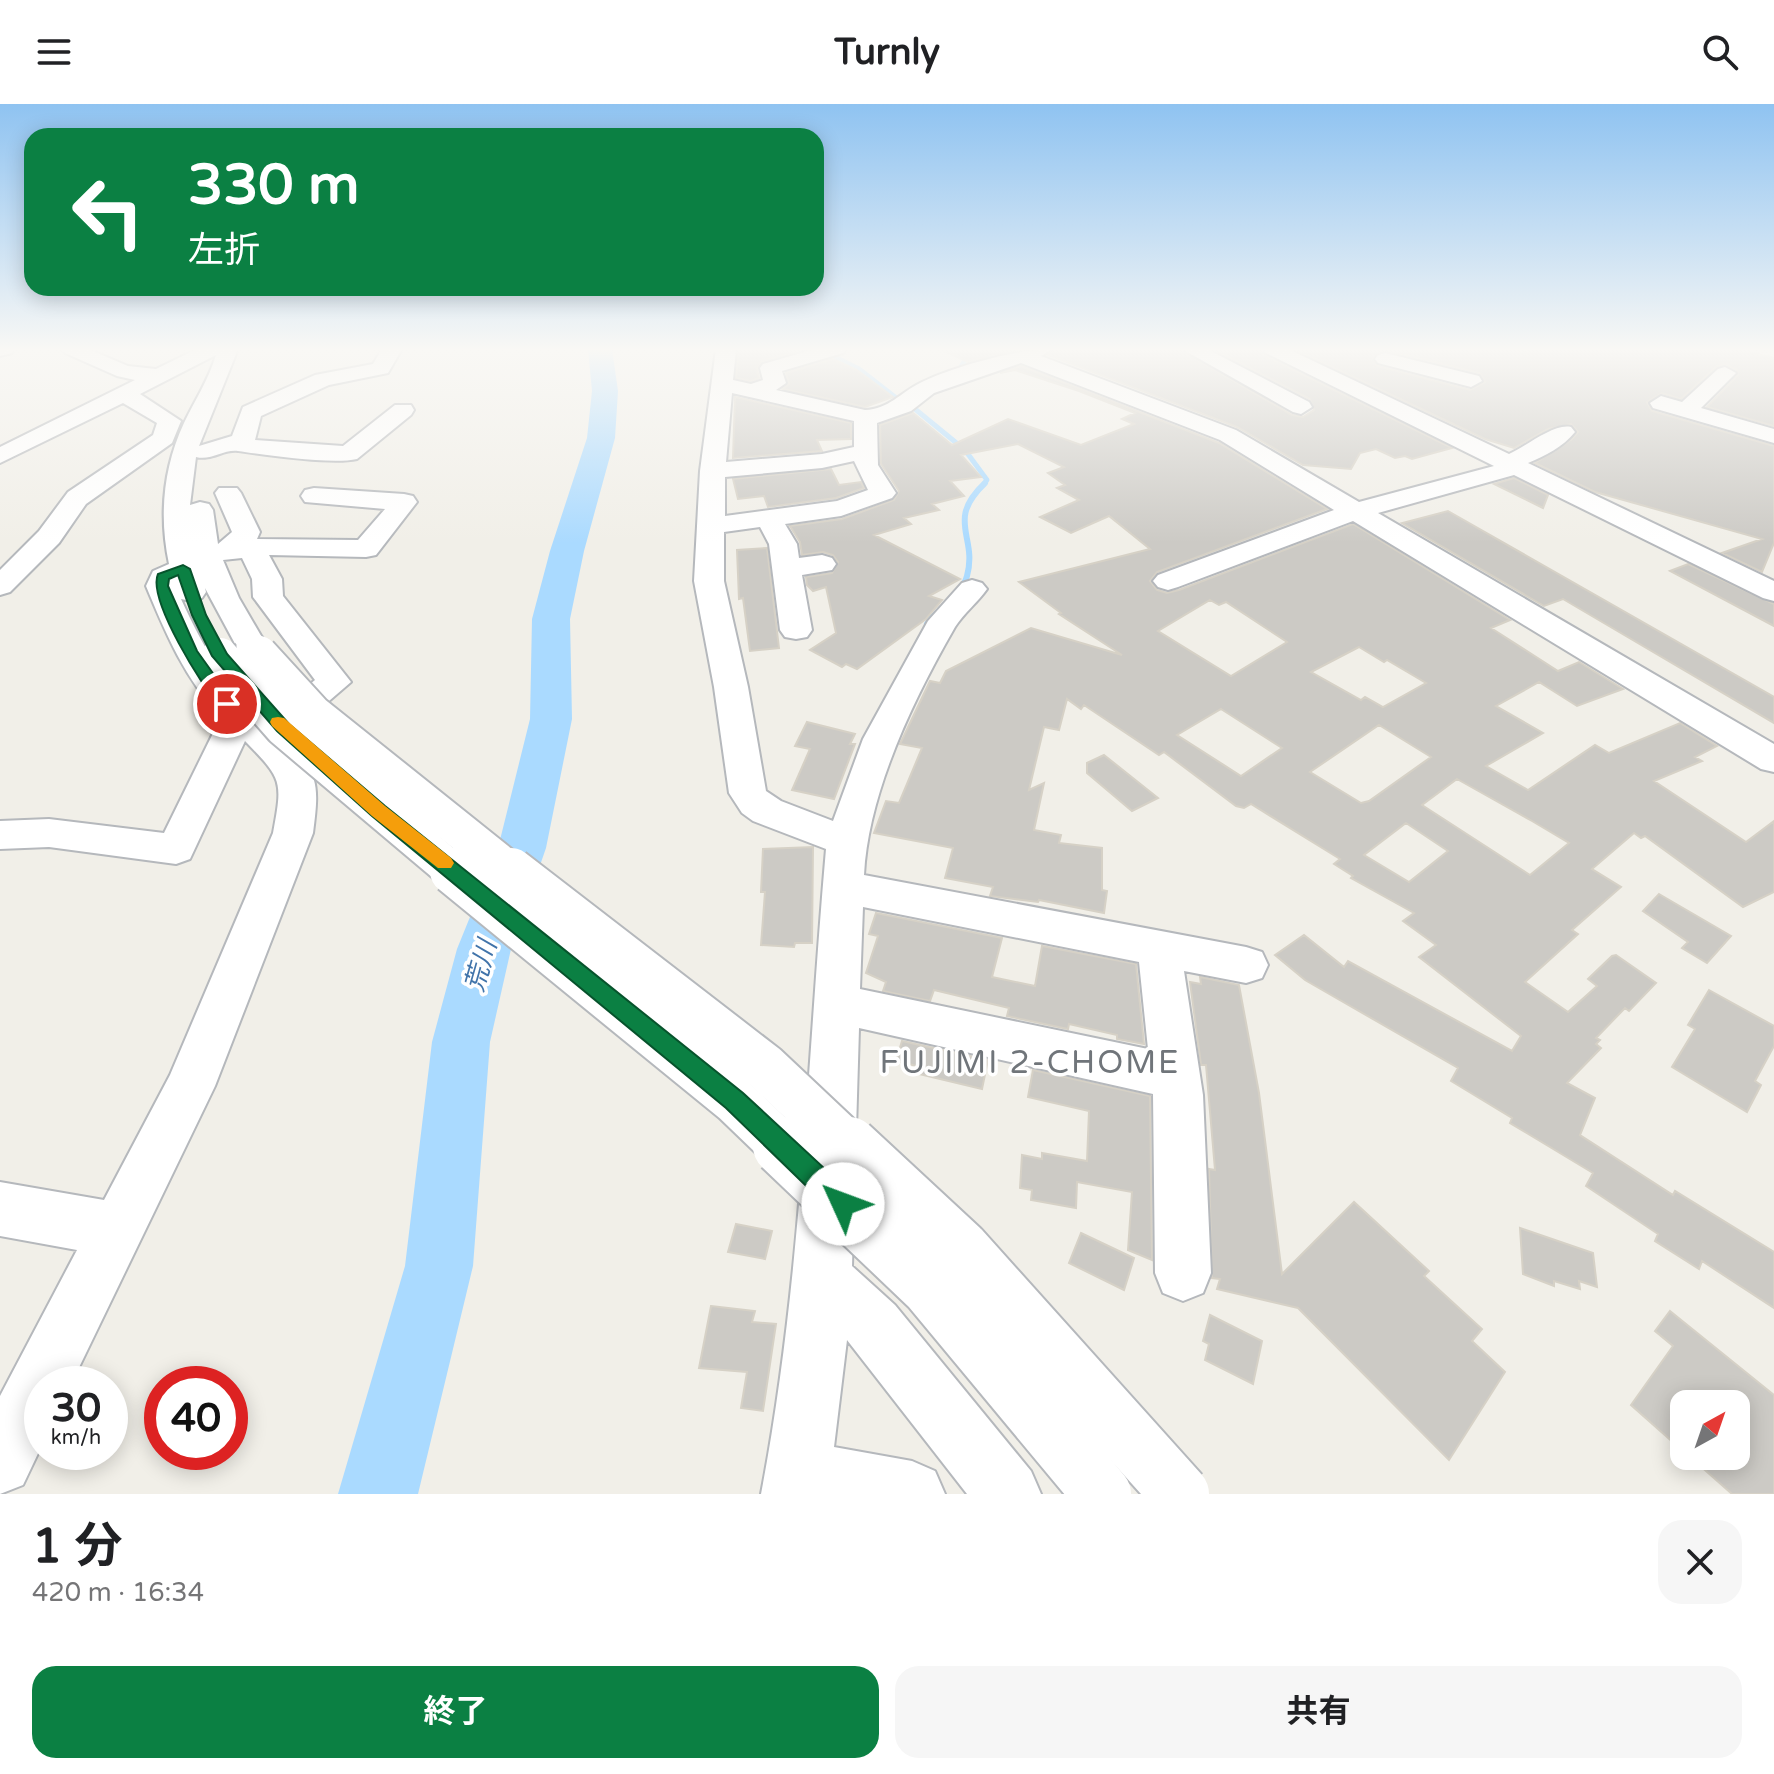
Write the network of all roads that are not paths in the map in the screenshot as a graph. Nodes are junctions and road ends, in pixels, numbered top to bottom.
1 (84, 414) edge
2 (157, 414) edge
3 (200, 414) edge
4 (205, 414) edge
5 (250, 414) edge
6 (398, 414) edge
7 (731, 414) edge
8 (852, 414) edge
9 (886, 414) edge
10 (1178, 414) edge
11 (1407, 414) edge
12 (1699, 414) edge
13 (865, 417) junction
14 (1563, 432) dead end
15 (1774, 436) edge
16 (187, 441) junction
17 (237, 444) junction
18 (866, 451) junction
19 (0, 456) edge
20 (1513, 465) junction
21 (713, 471) junction
22 (228, 493) dead end
23 (314, 496) dead end
24 (1358, 510) junction
25 (768, 518) junction
26 (709, 526) junction
27 (217, 555) junction
28 (822, 564) dead end
29 (786, 568) junction
30 (1168, 581) dead end
31 (0, 586) edge
32 (972, 589) dead end
33 (1774, 592) edge
34 (796, 630) dead end
35 (236, 651) junction
36 (242, 733) junction
37 (1774, 760) edge
38 (0, 835) edge
39 (846, 841) junction
40 (843, 887) junction
41 (1159, 948) junction
42 (1246, 965) dead end
43 (836, 1003) junction
44 (1175, 1077) junction
45 (0, 1209) edge
46 (118, 1230) junction
47 (1183, 1273) dead end
48 (823, 1278) junction
49 (0, 1462) edge
50 (796, 1483) edge
51 (912, 1494) edge
52 (1008, 1494) edge
53 (1102, 1494) edge
54 (1180, 1494) edge

1 - 19 street
2 - 16 street
3 - 16 street
4 - 16 street
5 - 17 street
6 - 17 street
7 - 21 street
8 - 13 street
9 - 13 street
10 - 24 street
11 - 20 street
12 - 15 street
13 - 18 street
14 - 20 street
16 - 17 street
16 - 27 street
16 - 31 street
18 - 21 street
18 - 25 street
20 - 24 street
20 - 33 street
21 - 26 street
22 - 27 street
23 - 27 street
24 - 30 street
24 - 37 street
25 - 26 street
25 - 29 street
26 - 39 street
27 - 35 street
27 - 36 street
27 - 36 street
28 - 29 street
29 - 34 street
32 - 39 street
35 - 53 street, bridge
35 - 54 street, bridge
36 - 38 street
36 - 46 street
39 - 40 street
40 - 41 street
40 - 43 street
41 - 42 street
41 - 44 street
43 - 44 street
43 - 48 street
44 - 47 street
45 - 46 street
46 - 49 street
48 - 50 street
48 - 52 street
50 - 51 street

